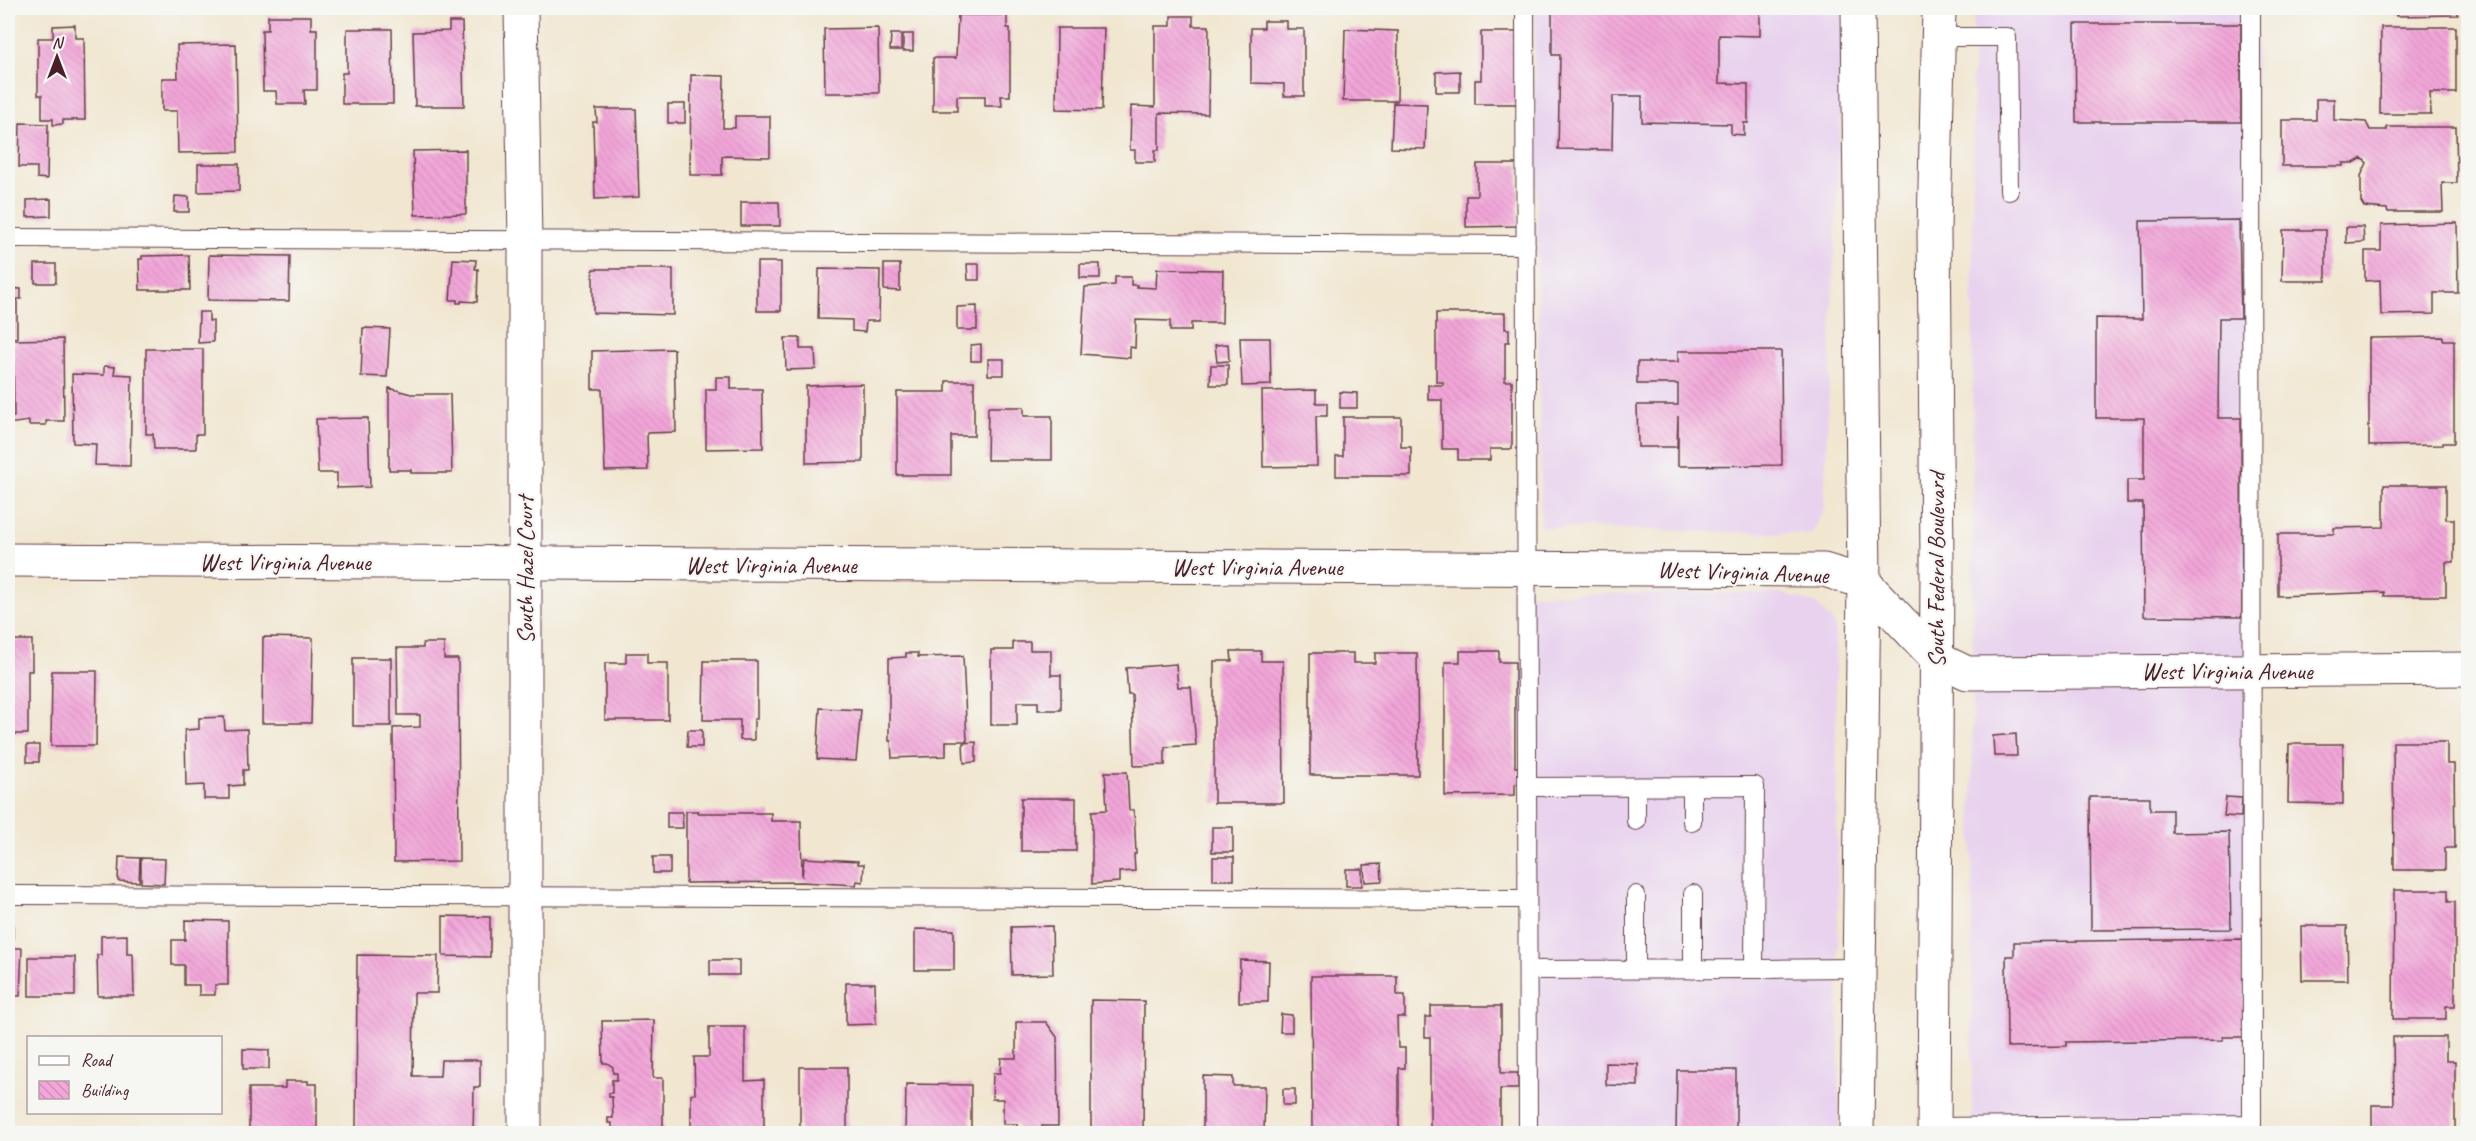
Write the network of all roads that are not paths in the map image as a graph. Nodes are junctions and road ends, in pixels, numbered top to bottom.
1 (521, 8) edge
2 (1525, 8) edge
3 (1858, 8) edge
4 (2251, 8) edge
5 (1939, 22) edge
6 (2008, 192) dead end
7 (8, 238) edge
8 (525, 240) junction
9 (1526, 245) junction
10 (8, 560) edge
11 (525, 563) junction
12 (1527, 568) junction
13 (1864, 582) junction
14 (1936, 658) junction
15 (2469, 669) edge
16 (2251, 671) junction
17 (1527, 787) junction
18 (1636, 787) junction
19 (1692, 787) junction
20 (1636, 820) dead end
21 (1692, 822) dead end
22 (1693, 894) dead end
23 (8, 895) edge
24 (1636, 895) dead end
25 (525, 896) junction
26 (1527, 899) junction
27 (1859, 968) junction
28 (1754, 969) junction
29 (1528, 970) junction
30 (1636, 970) junction
31 (1693, 970) junction
32 (2252, 1129) edge
33 (1934, 1131) edge
34 (525, 1134) edge
35 (1528, 1134) edge
36 (1857, 1134) edge

1 - 8 street, South Hazel Court
2 - 9 lane
3 - 13 street
4 - 16 lane
5 - 6 lane
5 - 14 street, South Federal Boulevard
7 - 8 lane
8 - 9 lane
8 - 11 street, South Hazel Court
9 - 12 lane
10 - 11 street, West Virginia Avenue
11 - 12 street, West Virginia Avenue
11 - 25 street, South Hazel Court
12 - 13 street, West Virginia Avenue
12 - 17 lane
13 - 14 street, West Virginia Avenue
13 - 27 street
14 - 16 street, West Virginia Avenue
14 - 33 street, South Federal Boulevard
15 - 16 street, West Virginia Avenue
16 - 32 lane
17 - 18 lane
17 - 26 lane
18 - 19 lane
18 - 20 lane
19 - 21 lane
19 - 28 lane
22 - 31 lane
23 - 25 lane
24 - 30 lane
25 - 26 lane
25 - 34 street, South Hazel Court
26 - 29 lane
27 - 28 lane
27 - 36 street
28 - 31 lane
29 - 30 lane
29 - 35 lane
30 - 31 lane
32 - 33 lane

